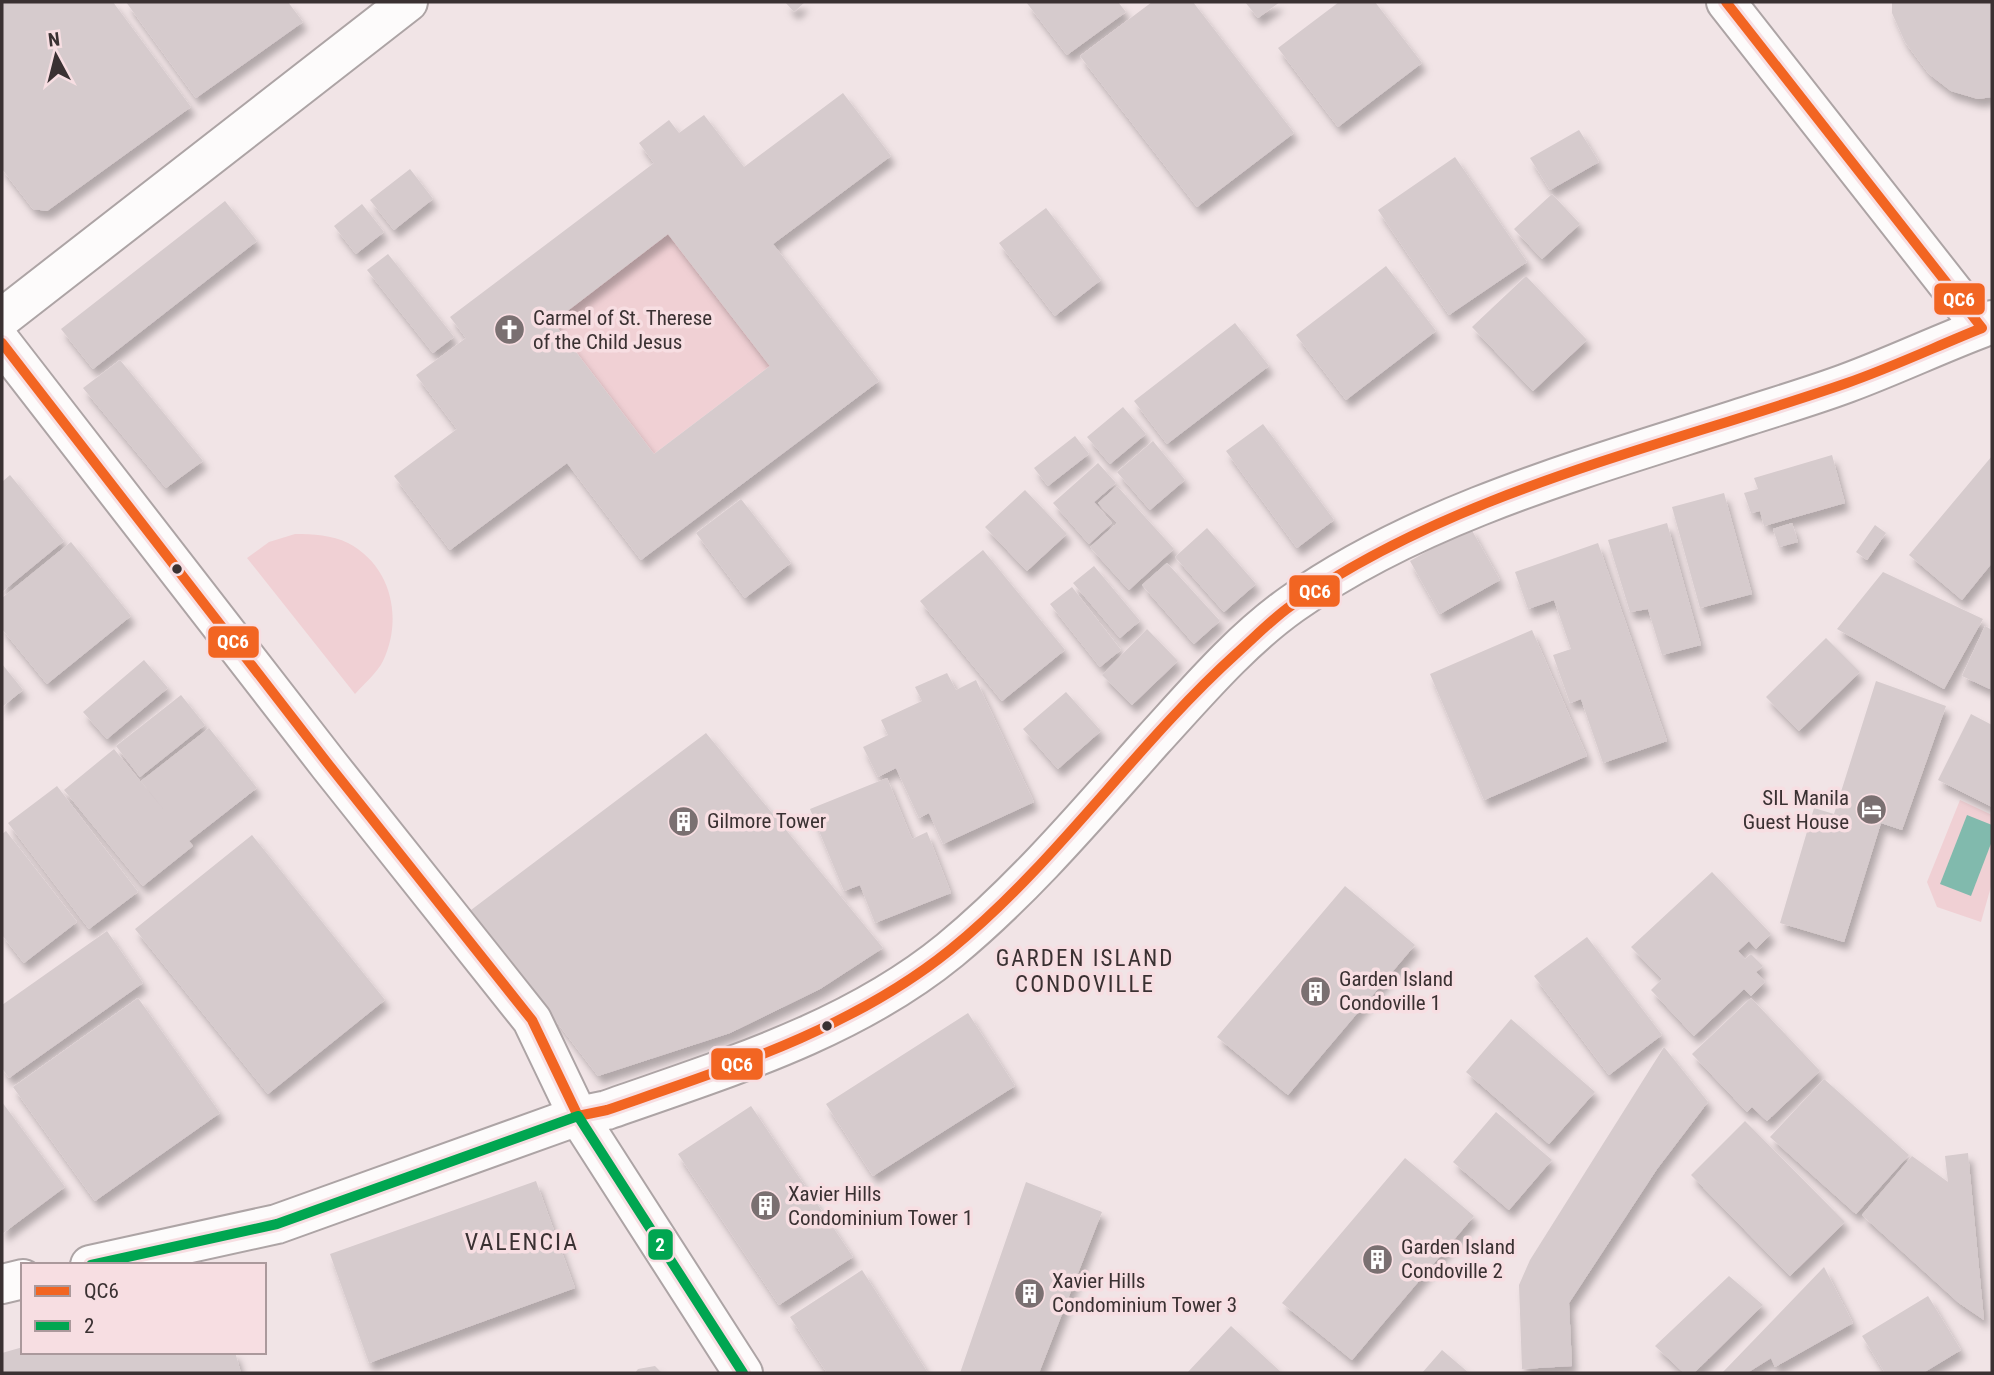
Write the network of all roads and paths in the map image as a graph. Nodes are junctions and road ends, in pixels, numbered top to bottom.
1 (408, 2) edge
2 (1726, 2) edge
3 (2, 318) edge
4 (1987, 324) edge
5 (2, 343) edge
6 (578, 1116) junction
7 (99, 1263) edge
8 (21, 1279) edge
9 (2, 1284) edge
10 (743, 1373) edge

1 - 3 main road
2 - 4 main road
4 - 6 main road
5 - 6 main road
6 - 7 main road
6 - 10 main road
8 - 9 main road

